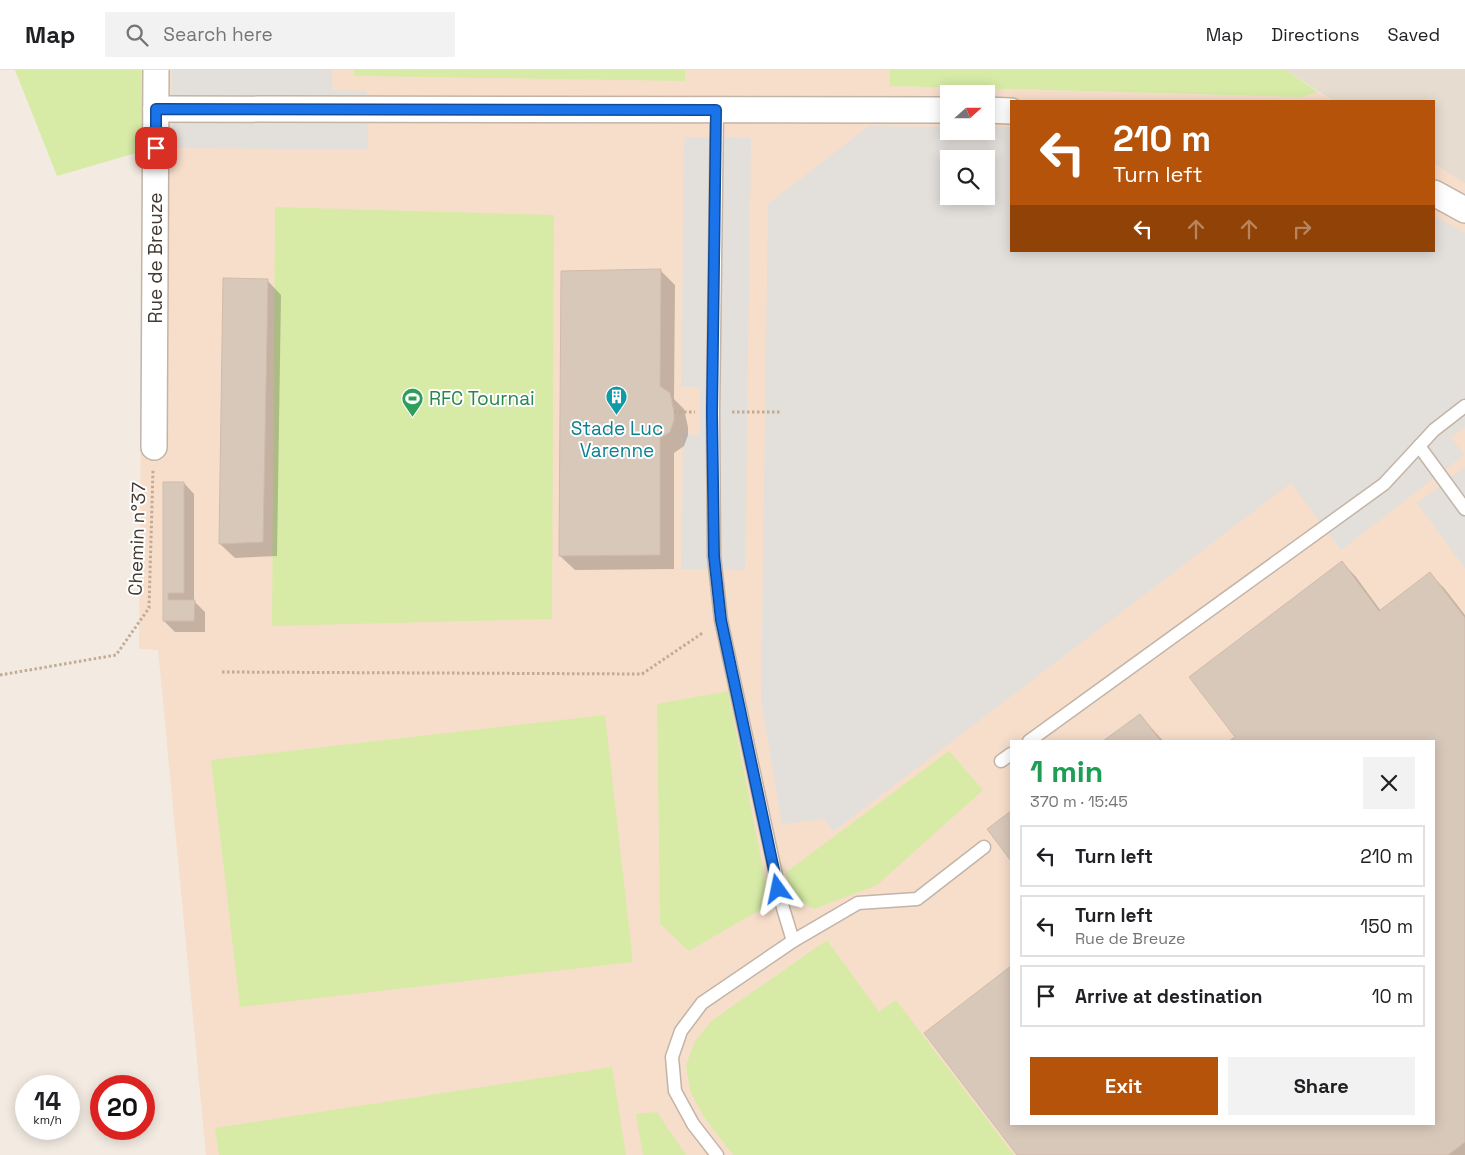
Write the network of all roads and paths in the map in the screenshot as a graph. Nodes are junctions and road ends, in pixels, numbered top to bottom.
1 (156, 70) edge
2 (156, 109) junction
3 (716, 110) junction
4 (940, 110) edge
5 (995, 110) edge
6 (1010, 110) edge
7 (1435, 194) edge
8 (1465, 210) edge
9 (1465, 406) edge
10 (154, 446) joint
11 (1419, 446) junction
12 (1465, 509) edge
13 (721, 620) junction
14 (222, 672) dead end
15 (0, 675) edge
16 (1030, 740) edge
17 (984, 848) dead end
18 (793, 942) junction
19 (717, 1155) edge

1 - 2 street, Rue de Breuze
2 - 3 street
2 - 10 street, Rue de Breuze
3 - 4 street
3 - 13 lane
5 - 6 street
7 - 8 street
9 - 11 lane
10 - 15 path, Chemin n°37
11 - 12 lane
11 - 16 lane
13 - 14 path
13 - 18 lane
17 - 18 lane
18 - 19 lane

